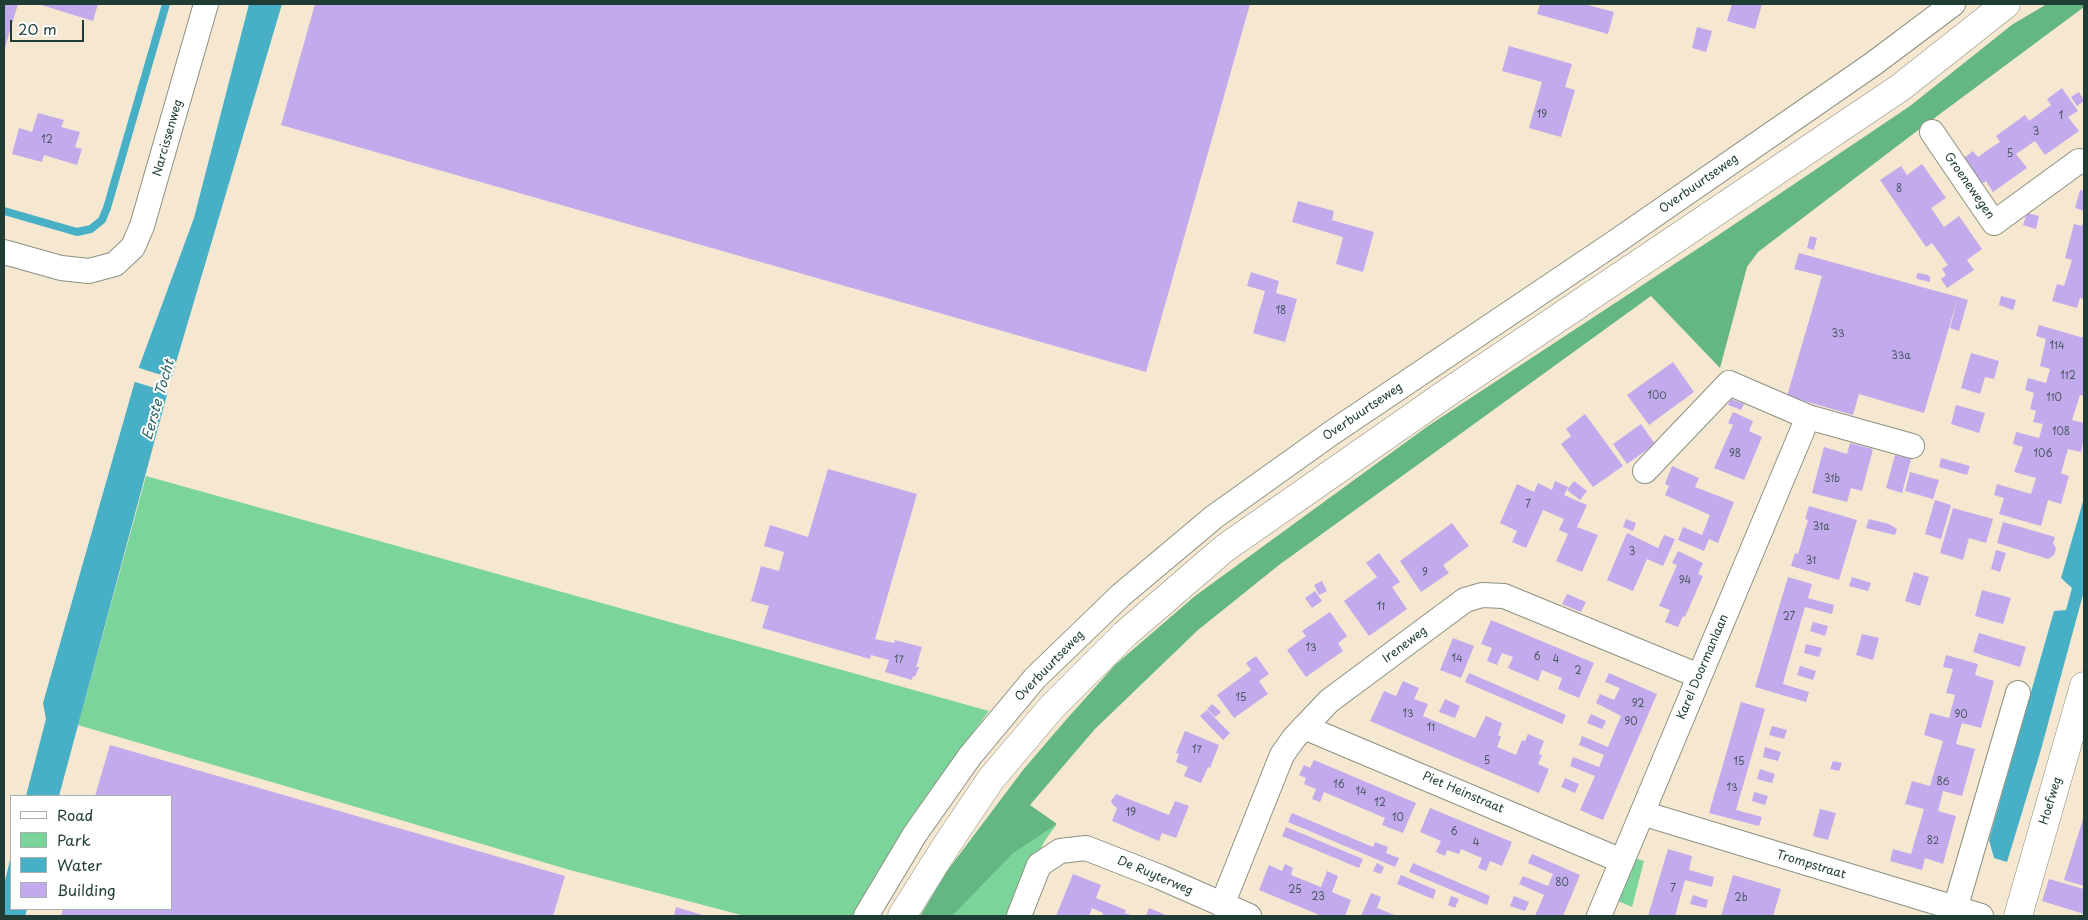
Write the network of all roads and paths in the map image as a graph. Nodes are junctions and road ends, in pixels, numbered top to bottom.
1 (206, 4) edge
2 (1953, 4) edge
3 (2000, 7) edge
4 (1932, 132) dead end
5 (2084, 162) edge
6 (4, 252) edge
7 (1808, 417) junction
8 (1912, 446) dead end
9 (1645, 470) dead end
10 (1700, 676) junction
11 (2084, 686) edge
12 (2018, 693) dead end
13 (1304, 727) junction
14 (1642, 813) junction
15 (1622, 860) junction
16 (1222, 905) junction
17 (1954, 912) edge
18 (866, 916) edge
19 (902, 916) edge
20 (1019, 916) edge
21 (1249, 916) edge
22 (1598, 916) edge
23 (1981, 916) edge
24 (2018, 916) edge

1 - 6 street, Narcissenweg
2 - 18 street, Overbuurtseweg
3 - 19 main road
4 - 5 street, Groenewegen
7 - 8 street
7 - 9 street
7 - 10 street, Karel Doormanlaan
10 - 13 street, Ireneweg
10 - 14 street, Karel Doormanlaan
11 - 24 main road, Hoefweg
12 - 17 street
13 - 15 street, Piet Heinstraat
13 - 16 street, Ireneweg
14 - 15 street, Karel Doormanlaan
14 - 17 street, Trompstraat
15 - 22 street, Karel Doormanlaan
16 - 20 street, De Ruyterweg
16 - 21 street, De Ruyterweg
17 - 23 street, Trompstraat

